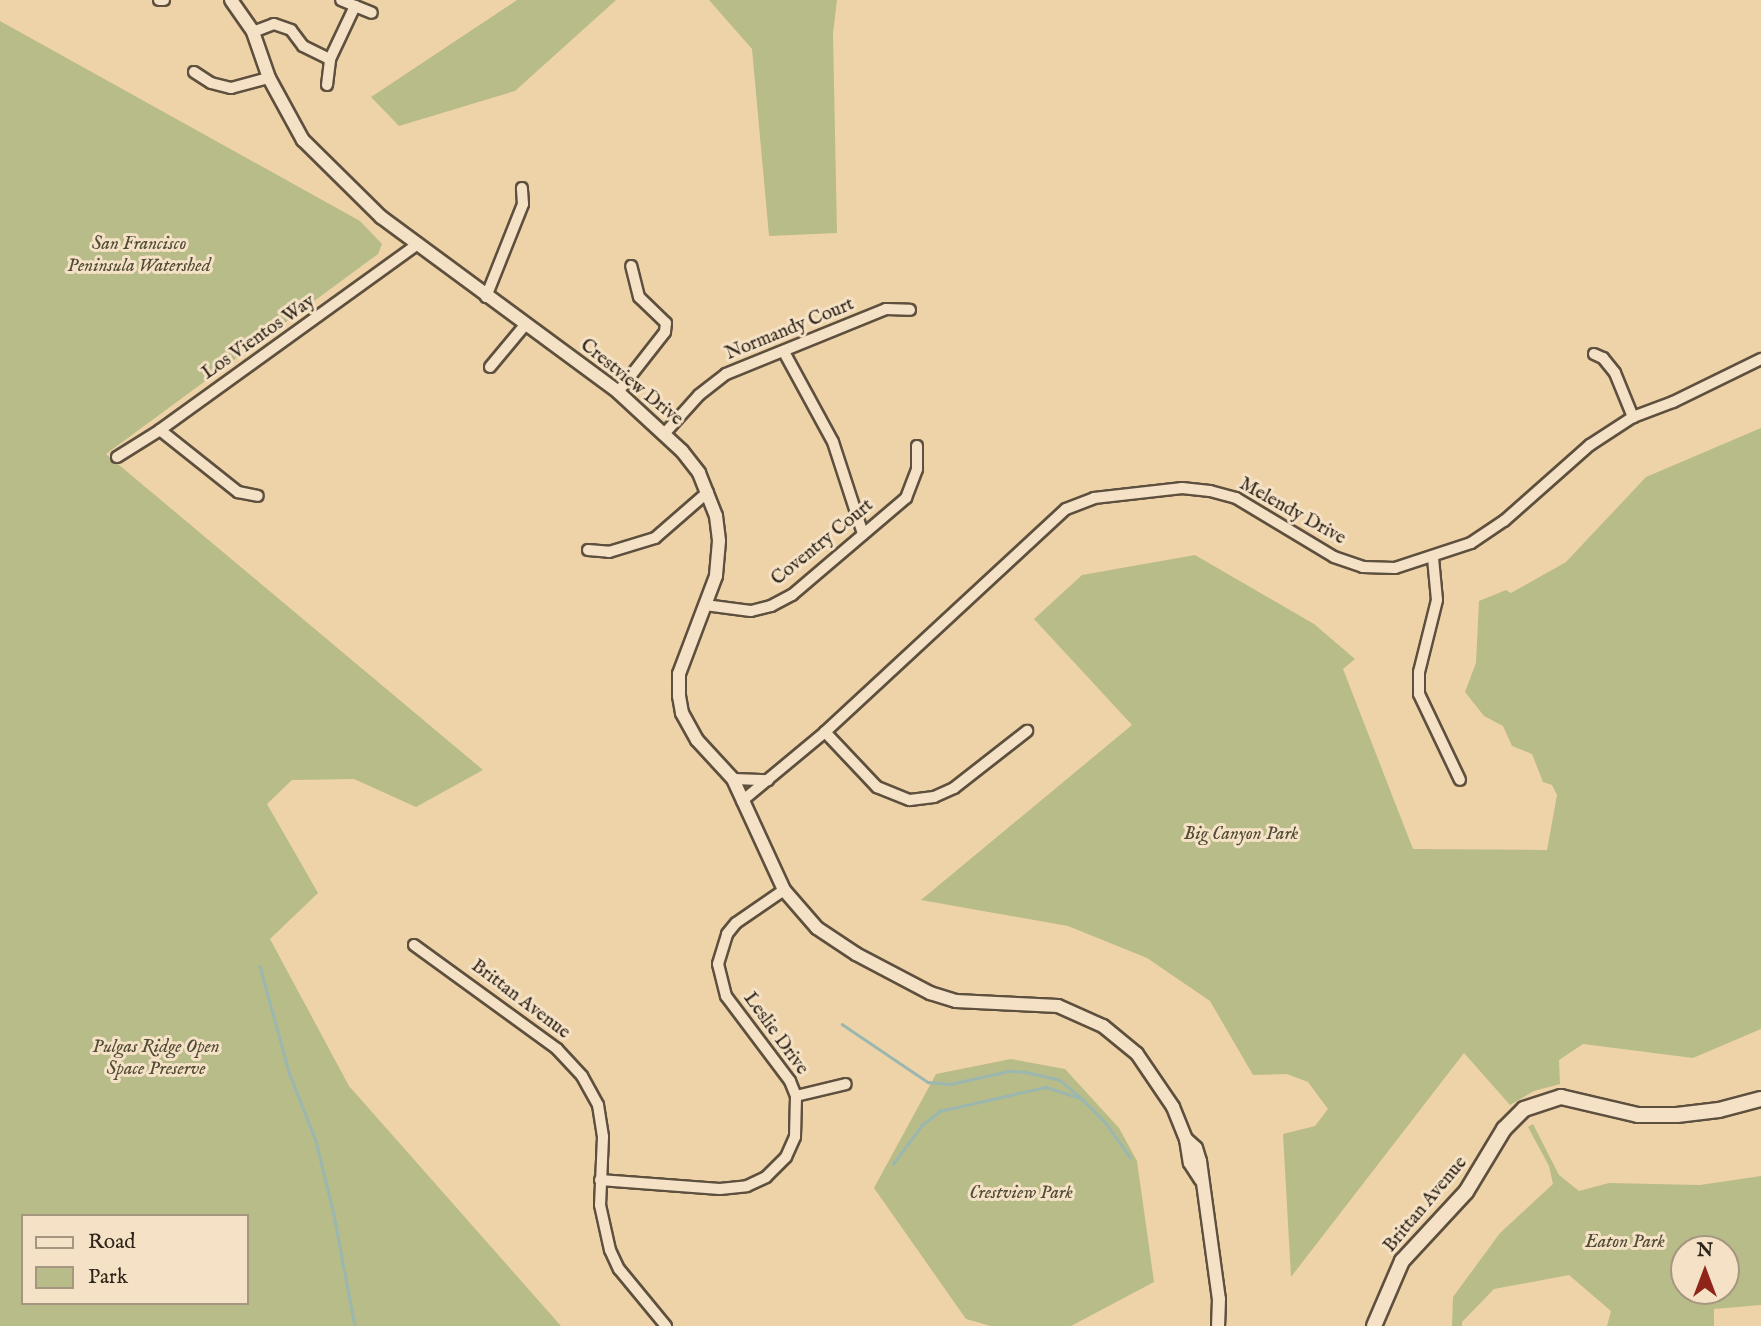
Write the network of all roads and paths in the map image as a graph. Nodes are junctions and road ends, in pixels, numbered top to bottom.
1 (231, 0) edge
2 (341, 0) edge
3 (355, 6) junction
4 (372, 13) dead end
5 (253, 32) junction
6 (330, 60) junction
7 (194, 72) dead end
8 (269, 78) junction
9 (327, 85) dead end
10 (522, 188) dead end
11 (418, 244) junction
12 (631, 266) dead end
13 (486, 297) junction
14 (910, 310) dead end
15 (525, 325) junction
16 (784, 352) junction
17 (1594, 354) dead end
18 (1761, 359) edge
19 (490, 367) dead end
20 (618, 392) junction
21 (1633, 417) junction
22 (160, 430) junction
23 (664, 433) junction
24 (917, 446) dead end
25 (117, 457) dead end
26 (708, 492) junction
27 (258, 496) dead end
28 (863, 534) junction
29 (588, 550) dead end
30 (1433, 558) junction
31 (705, 605) junction
32 (825, 732) junction
33 (1027, 732) dead end
34 (733, 779) junction
35 (1460, 779) dead end
36 (768, 780) junction
37 (742, 802) junction
38 (784, 890) junction
39 (414, 945) dead end
40 (846, 1084) dead end
41 (796, 1096) junction
42 (1761, 1099) edge
43 (600, 1180) junction
44 (666, 1326) edge
45 (1218, 1326) edge
46 (1374, 1326) edge

1 - 5 street, Crestview Drive
2 - 3 street
3 - 4 street
3 - 6 street
5 - 6 street
5 - 8 street, Crestview Drive
6 - 9 street
7 - 8 street
8 - 11 street, Crestview Drive
10 - 13 street
11 - 13 street, Crestview Drive
11 - 22 street, Los Vientos Way
12 - 20 street
13 - 15 street, Crestview Drive
14 - 16 street, Normandy Court
15 - 19 street
15 - 20 street, Crestview Drive
16 - 23 street, Normandy Court
16 - 28 street
17 - 21 street
18 - 21 street, Melendy Drive
20 - 23 street, Crestview Drive
21 - 30 street, Melendy Drive
22 - 25 street, Los Vientos Way
22 - 27 street
23 - 26 street, Crestview Drive
24 - 28 street, Coventry Court
26 - 29 street
26 - 31 street, Crestview Drive
28 - 31 street, Coventry Court
30 - 32 street, Melendy Drive
30 - 35 street
31 - 34 street, Crestview Drive
32 - 33 street
32 - 36 street, Melendy Drive
34 - 36 street
34 - 37 street, Crestview Drive
36 - 37 street, Melendy Drive
37 - 38 street, Crestview Drive
38 - 41 street, Leslie Drive
38 - 45 street, Crestview Drive
39 - 43 street, Brittan Avenue
40 - 41 street
41 - 43 street, Leslie Drive
42 - 46 main road, Brittan Avenue
43 - 44 street, Brittan Avenue

